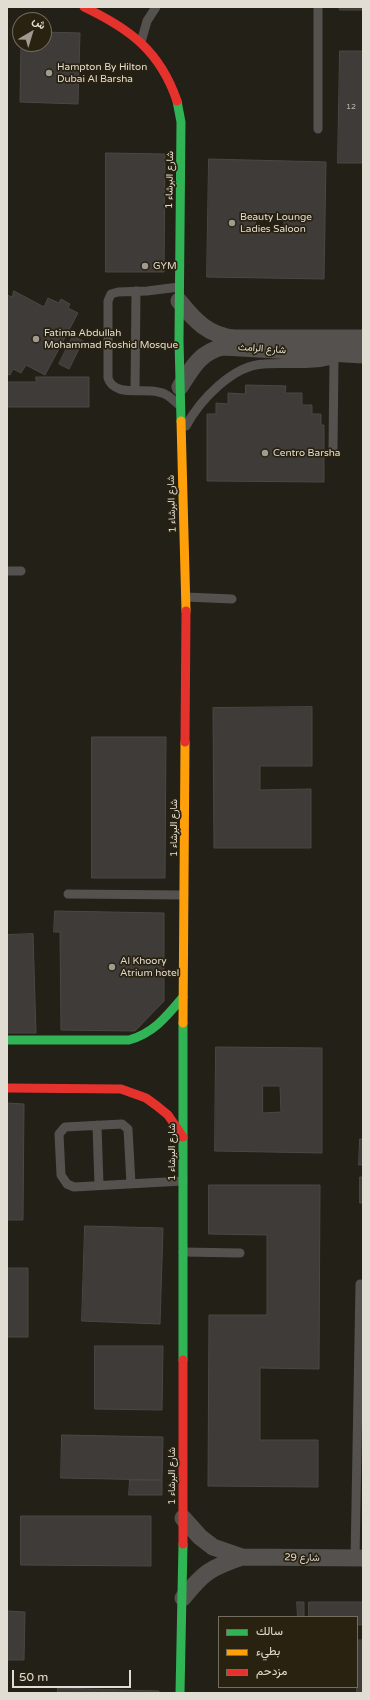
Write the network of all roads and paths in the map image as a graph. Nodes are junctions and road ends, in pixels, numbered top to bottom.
1 (84, 7) edge
2 (156, 7) edge
3 (318, 7) edge
4 (141, 42) junction
5 (318, 129) dead end
6 (136, 291) junction
7 (179, 294) junction
8 (360, 337) edge
9 (363, 355) edge
10 (336, 358) junction
11 (180, 387) junction
12 (135, 390) junction
13 (180, 406) junction
14 (181, 438) junction
15 (331, 449) dead end
16 (7, 571) edge
17 (21, 571) dead end
18 (186, 597) junction
19 (232, 599) dead end
20 (68, 894) dead end
21 (184, 895) junction
22 (183, 996) junction
23 (7, 1040) edge
24 (7, 1088) edge
25 (97, 1125) junction
26 (183, 1137) junction
27 (183, 1181) junction
28 (131, 1184) junction
29 (99, 1185) junction
30 (183, 1252) junction
31 (240, 1253) dead end
32 (360, 1284) dead end
33 (183, 1518) junction
34 (242, 1557) junction
35 (359, 1559) edge
36 (183, 1598) junction
37 (180, 1693) edge

1 - 4 street, شارع البرشاء 1
2 - 4 lane
3 - 5 lane
4 - 7 street, شارع البرشاء 1
6 - 7 lane
6 - 12 lane
6 - 12 lane
7 - 8 street, شارع الرامث
7 - 11 street, شارع البرشاء 1
9 - 10 street, شارع الرامث
10 - 11 street, شارع الرامث
10 - 14 lane
10 - 15 lane
11 - 13 street, شارع البرشاء 1
12 - 13 lane
13 - 14 street, شارع البرشاء 1
14 - 18 street, شارع البرشاء 1
16 - 17 lane
18 - 19 lane
18 - 21 street, شارع البرشاء 1
20 - 21 lane
21 - 22 street, شارع البرشاء 1
22 - 23 street
22 - 26 street, شارع البرشاء 1
24 - 26 street
25 - 28 lane
25 - 29 lane
25 - 29 lane
26 - 27 street, شارع البرشاء 1
27 - 28 lane
27 - 30 street, شارع البرشاء 1
28 - 29 lane
30 - 31 lane
30 - 33 street, شارع البرشاء 1
32 - 35 lane
33 - 34 street, شارع 29
33 - 36 street, شارع البرشاء 1
34 - 35 street, شارع 29
34 - 36 street, شارع 29
36 - 37 street, شارع البرشاء 1

